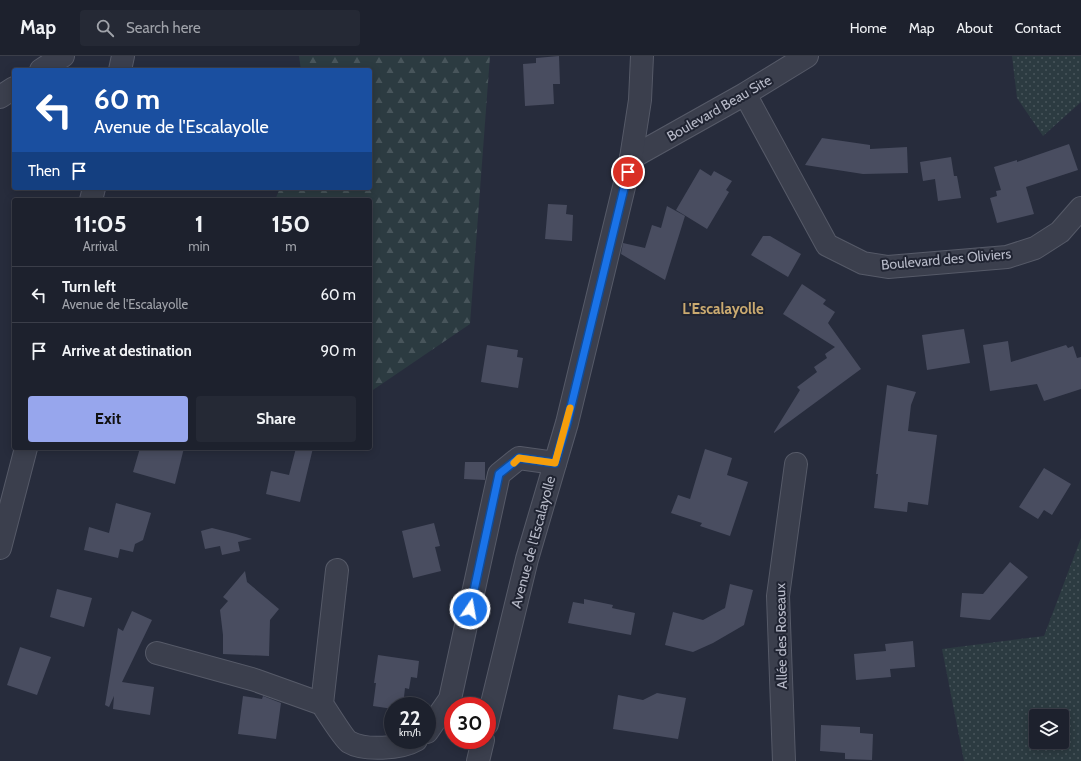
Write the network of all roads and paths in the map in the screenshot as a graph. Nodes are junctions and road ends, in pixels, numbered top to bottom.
1 (63, 56) edge
2 (123, 56) edge
3 (642, 56) edge
4 (807, 56) edge
5 (45, 68) edge
6 (120, 68) edge
7 (12, 89) edge
8 (745, 94) junction
9 (0, 97) edge
10 (631, 158) junction
11 (1081, 208) edge
12 (25, 450) edge
13 (555, 463) junction
14 (796, 464) dead end
15 (0, 548) edge
16 (337, 570) dead end
17 (157, 653) dead end
18 (494, 697) edge
19 (322, 704) junction
20 (436, 719) edge
21 (384, 746) edge
22 (481, 749) edge
23 (478, 761) edge
24 (784, 761) edge

1 - 5 street
2 - 6 street
3 - 10 street, Avenue de l'Escalayolle
4 - 8 street, Boulevard Beau Site
7 - 9 street
8 - 10 street, Boulevard Beau Site
8 - 11 street, Boulevard des Oliviers
10 - 13 street, Avenue de l'Escalayolle
12 - 15 street
13 - 18 street, Avenue de l'Escalayolle
13 - 20 street
14 - 24 street, Allée des Roseaux
16 - 19 street
17 - 19 street
19 - 21 street
22 - 23 street

